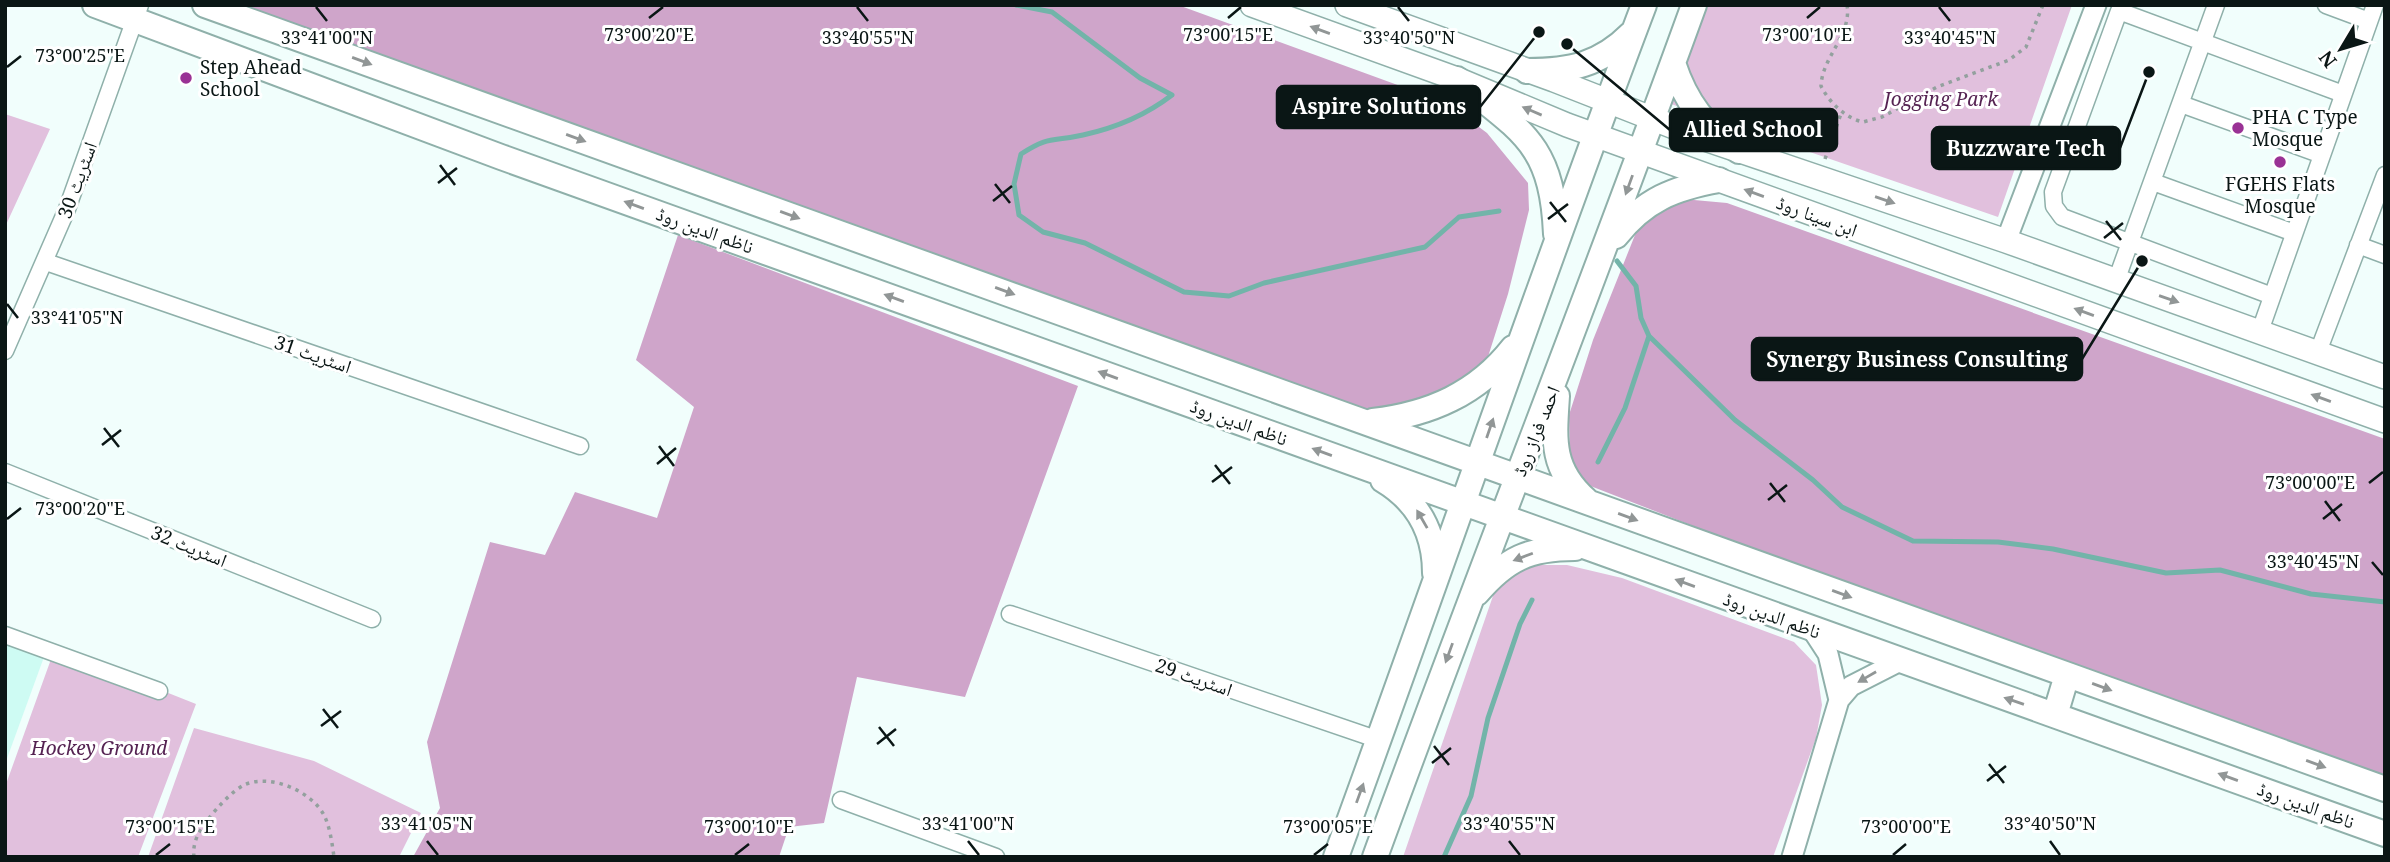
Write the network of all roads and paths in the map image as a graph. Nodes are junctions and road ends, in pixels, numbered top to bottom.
1 (94, 5) edge
2 (205, 5) edge
3 (1252, 5) edge
4 (1347, 5) edge
5 (1644, 5) edge
6 (1694, 5) edge
7 (1847, 5) edge
8 (2043, 5) edge
9 (2096, 5) edge
10 (2216, 5) edge
11 (2326, 5) edge
12 (137, 13) edge
13 (2372, 13) edge
14 (1634, 32) junction
15 (2203, 43) junction
16 (1673, 63) junction
17 (1527, 71) junction
18 (1457, 79) junction
19 (2343, 94) junction
20 (1608, 101) junction
21 (2181, 104) junction
22 (1842, 111) junction
23 (1653, 119) junction
24 (1596, 136) junction
25 (1739, 151) junction
26 (1641, 152) junction
27 (2322, 155) junction
28 (2385, 175) edge
29 (1818, 178) junction
30 (1719, 180) junction
31 (2153, 182) junction
32 (1841, 186) junction
33 (1830, 221) junction
34 (2294, 233) junction
35 (2006, 241) junction
36 (2130, 243) junction
37 (2358, 245) junction
38 (1556, 249) junction
39 (1606, 249) junction
40 (2037, 253) junction
41 (2385, 255) edge
42 (46, 262) junction
43 (2116, 281) junction
44 (2024, 290) junction
45 (2272, 296) junction
46 (2260, 331) junction
47 (1521, 337) junction
48 (5, 351) edge
49 (2318, 352) junction
50 (1558, 375) junction
51 (2385, 377) edge
52 (2385, 421) edge
53 (1369, 422) junction
54 (580, 446) dead end
55 (1479, 461) junction
56 (1357, 464) junction
57 (5, 472) edge
58 (1518, 475) junction
59 (1465, 503) junction
60 (1590, 503) junction
61 (1502, 517) junction
62 (1590, 548) junction
63 (1435, 584) junction
64 (1467, 604) junction
65 (1010, 614) dead end
66 (372, 619) dead end
67 (1813, 631) junction
68 (5, 635) edge
69 (1900, 661) junction
70 (2067, 675) junction
71 (159, 691) dead end
72 (1839, 700) junction
73 (2055, 715) junction
74 (1379, 740) junction
75 (2385, 789) edge
76 (841, 800) dead end
77 (2385, 834) edge
78 (194, 857) edge
79 (334, 857) edge
80 (996, 857) edge
81 (1336, 857) edge
82 (1375, 857) edge
83 (1792, 857) edge

1 - 12 main road, ناظم الدین روڈ
2 -> 53 main road
18 -> 3 main road, ابن سینا روڈ
4 - 17 main road, ابن سینا روڈ
5 - 14 main road
6 - 16 main road, احمد فراز روڈ
7 - 22 path
8 - 22 path
9 - 35 street
10 - 15 street
11 - 13 street
12 - 42 street, اسٹریٹ 30
56 -> 12 main road, ناظم الدین روڈ
13 - 19 street
14 - 17 main road
14 - 20 main road
15 - 19 street
15 - 21 street
15 - 36 street
16 - 23 main road, احمد فراز روڈ
16 - 25 main road
17 - 20 main road, ابن سینا روڈ
24 -> 18 main road, ابن سینا روڈ
18 - 38 main road
19 - 27 street
20 - 23 main road, ابن سینا روڈ
20 - 24 main road
21 - 27 street
21 - 31 street
22 - 29 path
23 - 25 main road, ابن سینا روڈ
23 - 26 main road, احمد فراز روڈ
24 - 26 main road, ابن سینا روڈ
24 - 38 main road
25 - 29 main road, ابن سینا روڈ
26 - 30 main road, ابن سینا روڈ
26 -> 39 main road, احمد فراز روڈ
27 - 34 street
28 - 37 street
29 - 32 main road, ابن سینا روڈ
33 -> 30 main road, ابن سینا روڈ
30 - 39 main road
31 - 34 street
31 - 36 street
32 - 33 main road
32 -> 35 main road, ابن سینا روڈ
33 - 44 main road, ابن سینا روڈ
34 - 45 street
35 - 40 main road, ابن سینا روڈ
36 - 43 street
36 - 45 street
37 - 41 street
37 - 49 street
38 - 47 main road
39 - 50 main road, احمد فراز روڈ
40 - 43 main road, ابن سینا روڈ
40 - 44 main road
42 - 48 street, اسٹریٹ 30
42 - 54 street, اسٹریٹ 31
43 -> 46 main road, ابن سینا روڈ
52 -> 44 main road, ابن سینا روڈ
45 - 46 street
46 - 49 main road, ابن سینا روڈ
47 - 53 main road
55 -> 47 main road
49 - 51 main road, ابن سینا روڈ
50 - 58 main road, احمد فراز روڈ
50 - 60 main road
53 - 55 main road
55 - 58 main road
55 - 59 main road
56 - 59 main road, ناظم الدین روڈ
63 -> 56 main road
57 - 66 street, اسٹریٹ 32
58 - 60 main road
58 - 61 main road, احمد فراز روڈ
59 - 61 main road, ناظم الدین روڈ
59 - 63 main road
60 -> 70 main road
61 - 62 main road, ناظم الدین روڈ
61 - 64 main road, احمد فراز روڈ
62 -> 64 main road
67 -> 62 main road, ناظم الدین روڈ
63 - 74 main road
64 -> 82 main road, احمد فراز روڈ
65 - 74 street, اسٹریٹ 29
67 - 69 main road, ناظم الدین روڈ
67 - 72 street
68 - 71 street
69 -> 72 street
73 -> 69 main road, ناظم الدین روڈ
70 - 73 main road
70 -> 75 main road
72 - 83 street
77 -> 73 main road, ناظم الدین روڈ
81 -> 74 main road
76 - 80 street
78 - 79 path

